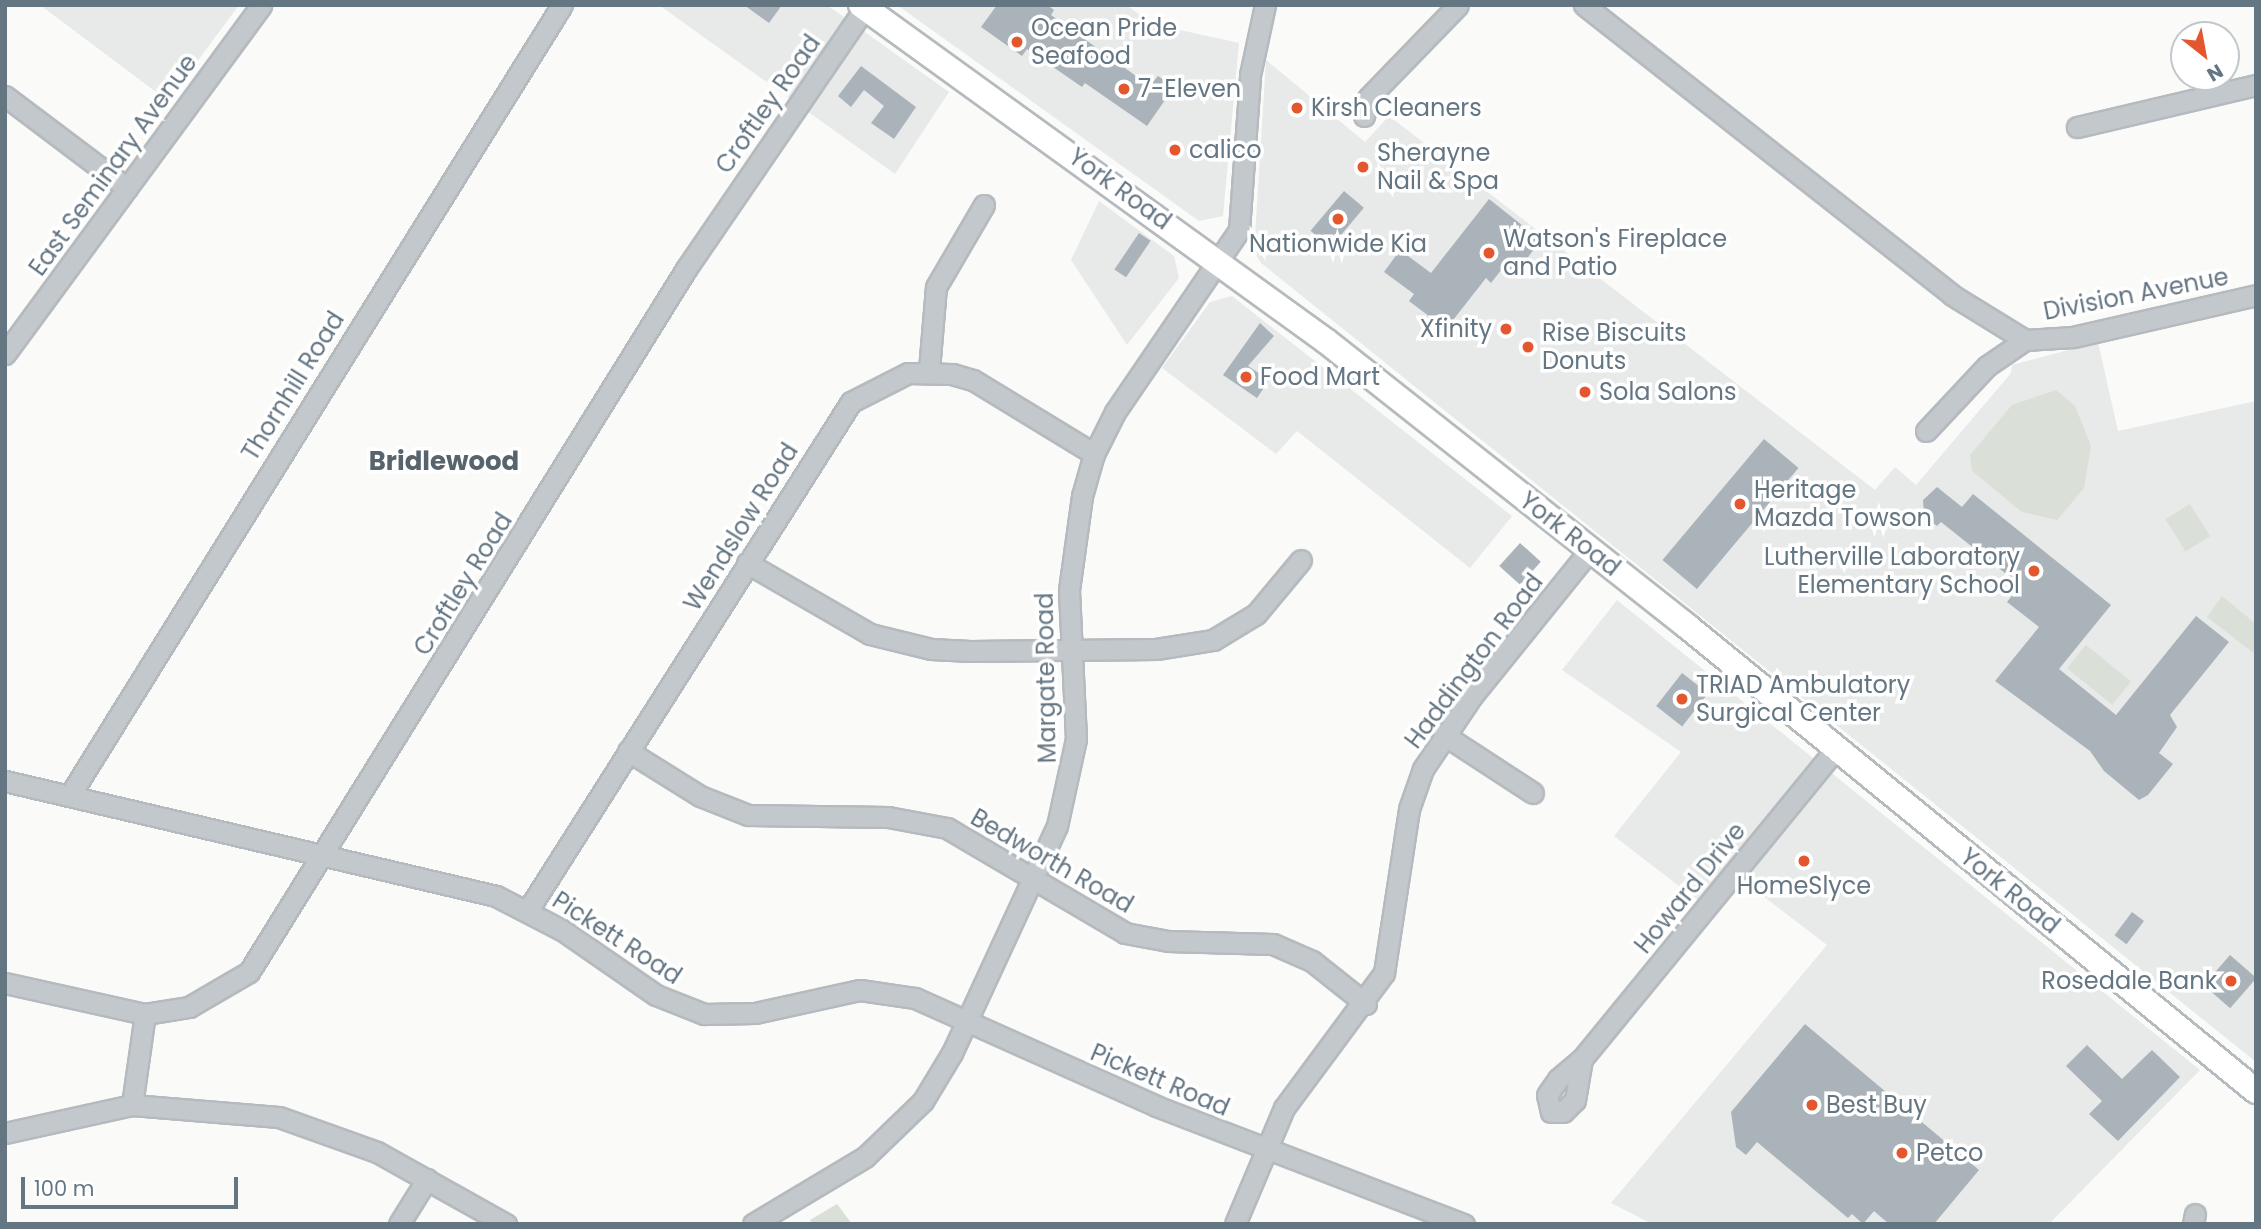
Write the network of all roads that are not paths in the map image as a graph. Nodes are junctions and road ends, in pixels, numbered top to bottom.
1 (261, 5) edge
2 (562, 5) edge
3 (1265, 5) edge
4 (1458, 5) edge
5 (1584, 5) edge
6 (863, 6) edge
7 (2256, 85) edge
8 (5, 96) edge
9 (1364, 116) dead end
10 (2077, 127) dead end
11 (127, 188) junction
12 (984, 205) dead end
13 (1218, 260) junction
14 (2256, 295) edge
15 (2025, 340) junction
16 (5, 354) edge
17 (929, 370) junction
18 (1927, 431) dead end
19 (1094, 454) junction
20 (1590, 550) junction
21 (1301, 560) dead end
22 (747, 563) junction
23 (1072, 650) junction
24 (1444, 735) junction
25 (1837, 748) junction
26 (628, 751) junction
27 (5, 781) edge
28 (1533, 793) dead end
29 (70, 795) junction
30 (325, 854) junction
31 (1034, 880) junction
32 (528, 910) junction
33 (5, 983) edge
34 (1366, 1004) junction
35 (145, 1014) junction
36 (967, 1021) junction
37 (1582, 1059) dead end
38 (2256, 1091) edge
39 (132, 1105) junction
40 (5, 1133) edge
41 (1263, 1150) junction
42 (427, 1179) junction
43 (399, 1224) edge
44 (506, 1224) edge
45 (753, 1224) edge
46 (1235, 1224) edge
47 (1464, 1224) edge

1 - 11 street, East Seminary Avenue
2 - 29 street, Thornhill Road
3 - 13 street, Margate Road
4 - 9 street
5 - 15 street
6 - 13 main road, York Road
6 - 30 street, Croftley Road
7 - 10 street
8 - 11 street
11 - 16 street, East Seminary Avenue
12 - 17 street
13 - 19 street, Margate Road
13 - 20 main road, York Road
14 - 15 street, Division Avenue
15 - 18 street
17 - 19 street, Wendslow Road
17 - 22 street, Wendslow Road
19 - 23 street, Margate Road
20 - 24 street, Haddington Road
20 - 25 main road, York Road
21 - 23 street
22 - 23 street
22 - 26 street, Wendslow Road
23 - 31 street, Margate Road
24 - 28 street
24 - 34 street, Haddington Road
25 - 37 street, Howard Drive
25 - 38 main road, York Road
26 - 31 street, Bedworth Road
26 - 32 street, Wendslow Road
27 - 29 street, Pickett Road
29 - 30 street, Pickett Road
30 - 32 street, Pickett Road
30 - 35 street, Croftley Road
31 - 34 street, Bedworth Road
31 - 36 street, Margate Road
32 - 36 street, Pickett Road
33 - 35 street, Croftley Road
34 - 41 street, Haddington Road
35 - 39 street
36 - 41 street, Pickett Road
36 - 45 street, Margate Road
39 - 40 street
39 - 42 street
41 - 46 street, Haddington Road
41 - 47 street, Pickett Road
42 - 43 street
42 - 44 street

